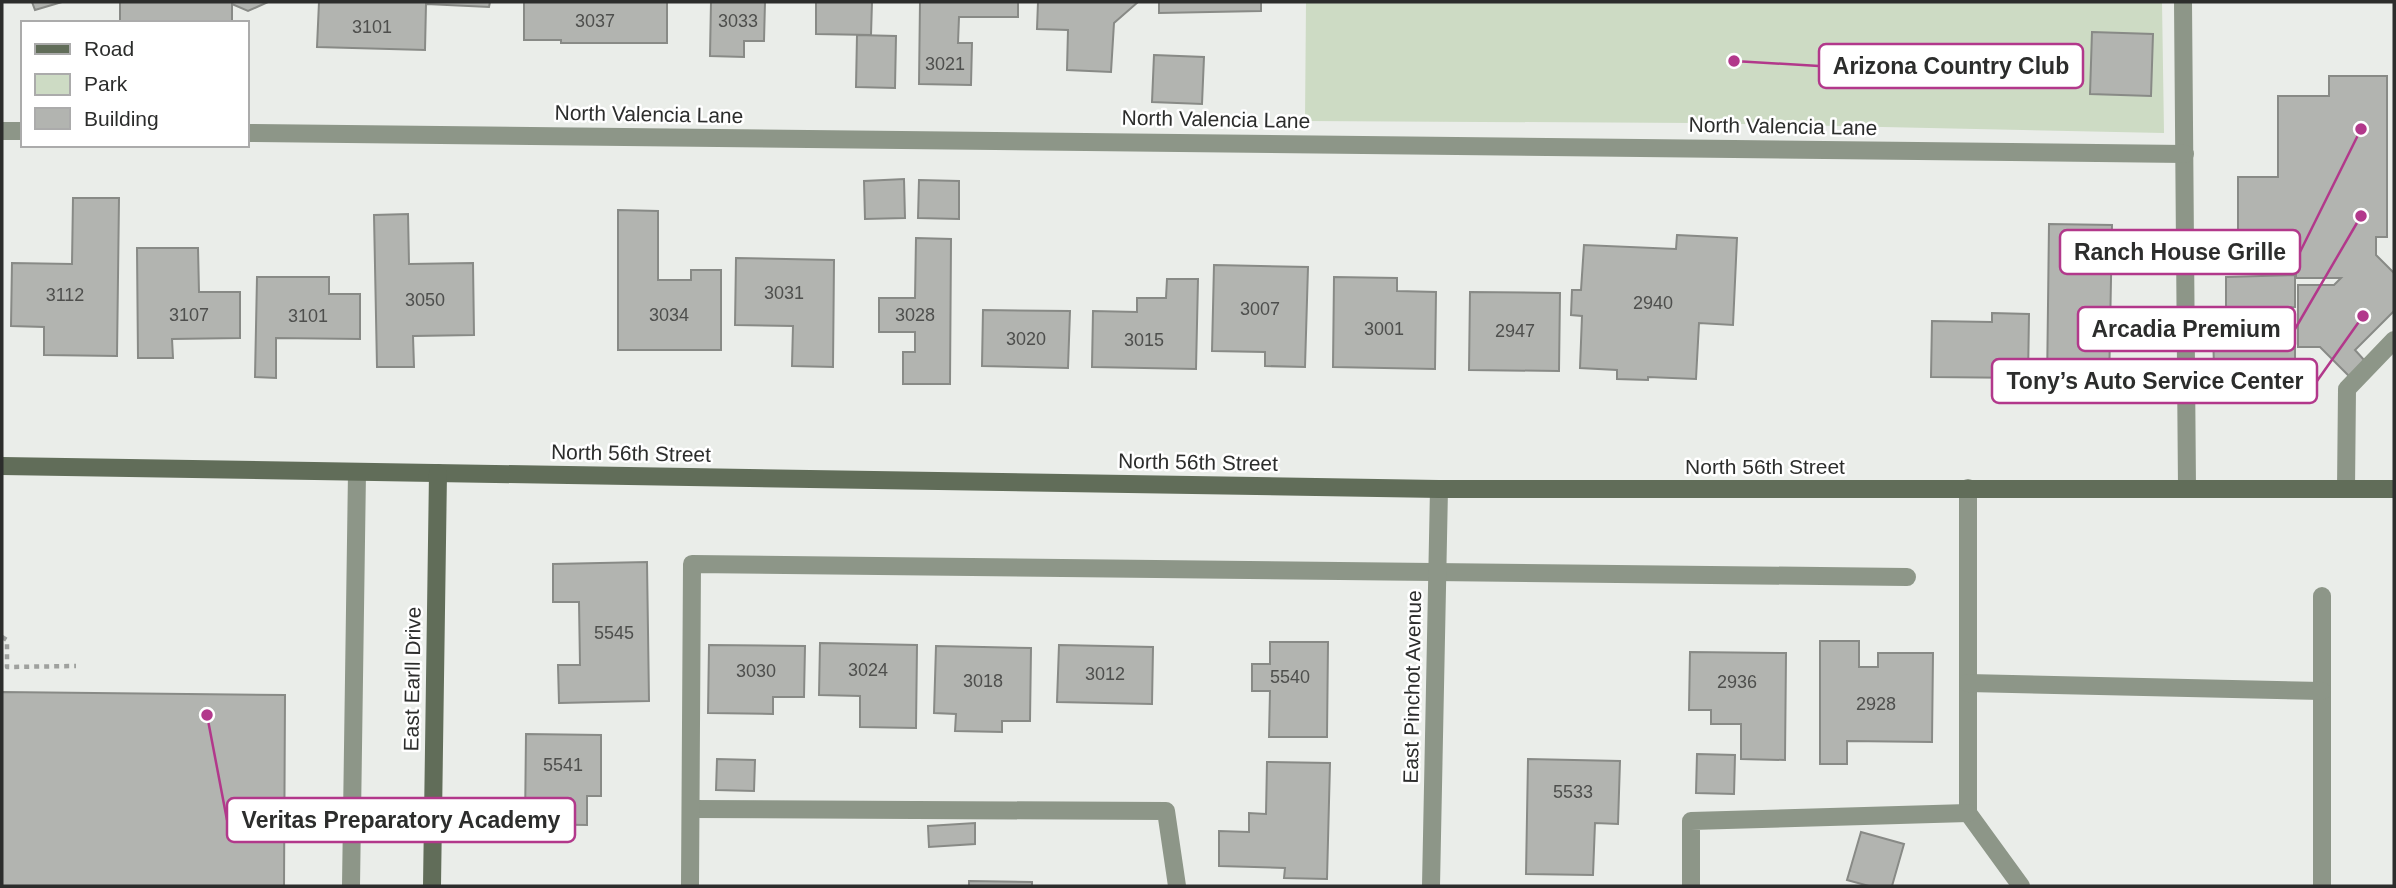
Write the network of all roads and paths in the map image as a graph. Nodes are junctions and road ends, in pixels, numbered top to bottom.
1 (2183, 2) edge
2 (2, 131) edge
3 (21, 131) edge
4 (248, 133) edge
5 (2185, 154) junction
6 (2394, 340) edge
7 (2, 466) edge
8 (357, 472) junction
9 (438, 473) junction
10 (1968, 488) junction
11 (2188, 488) junction
12 (1439, 489) junction
13 (2346, 489) junction
14 (2394, 489) edge
15 (1437, 571) junction
16 (1907, 577) dead end
17 (2322, 596) dead end
18 (2, 637) edge
19 (76, 666) dead end
20 (1968, 683) junction
21 (2322, 691) junction
22 (691, 809) junction
23 (1968, 813) junction
24 (351, 886) edge
25 (432, 886) edge
26 (690, 886) edge
27 (1177, 886) edge
28 (1431, 886) edge
29 (1691, 886) edge
30 (2021, 886) edge
31 (2322, 886) edge

1 - 5 street
2 - 3 street
4 - 5 street, North Valencia Lane
5 - 11 street
6 - 13 street
7 - 8 main road, North 56th Street
8 - 9 main road, North 56th Street
8 - 24 street
9 - 12 main road, North 56th Street
9 - 25 main road, East Earll Drive
10 - 11 main road, North 56th Street
10 - 12 main road, North 56th Street
10 - 20 street
11 - 13 main road, North 56th Street
12 - 15 street, East Pinchot Avenue
13 - 14 main road, North 56th Street
15 - 16 street
15 - 22 street
15 - 28 street, East Pinchot Avenue
17 - 21 street
18 - 19 path
20 - 21 street
20 - 23 street
21 - 31 street
22 - 26 street
22 - 27 street
23 - 29 street
23 - 30 street

